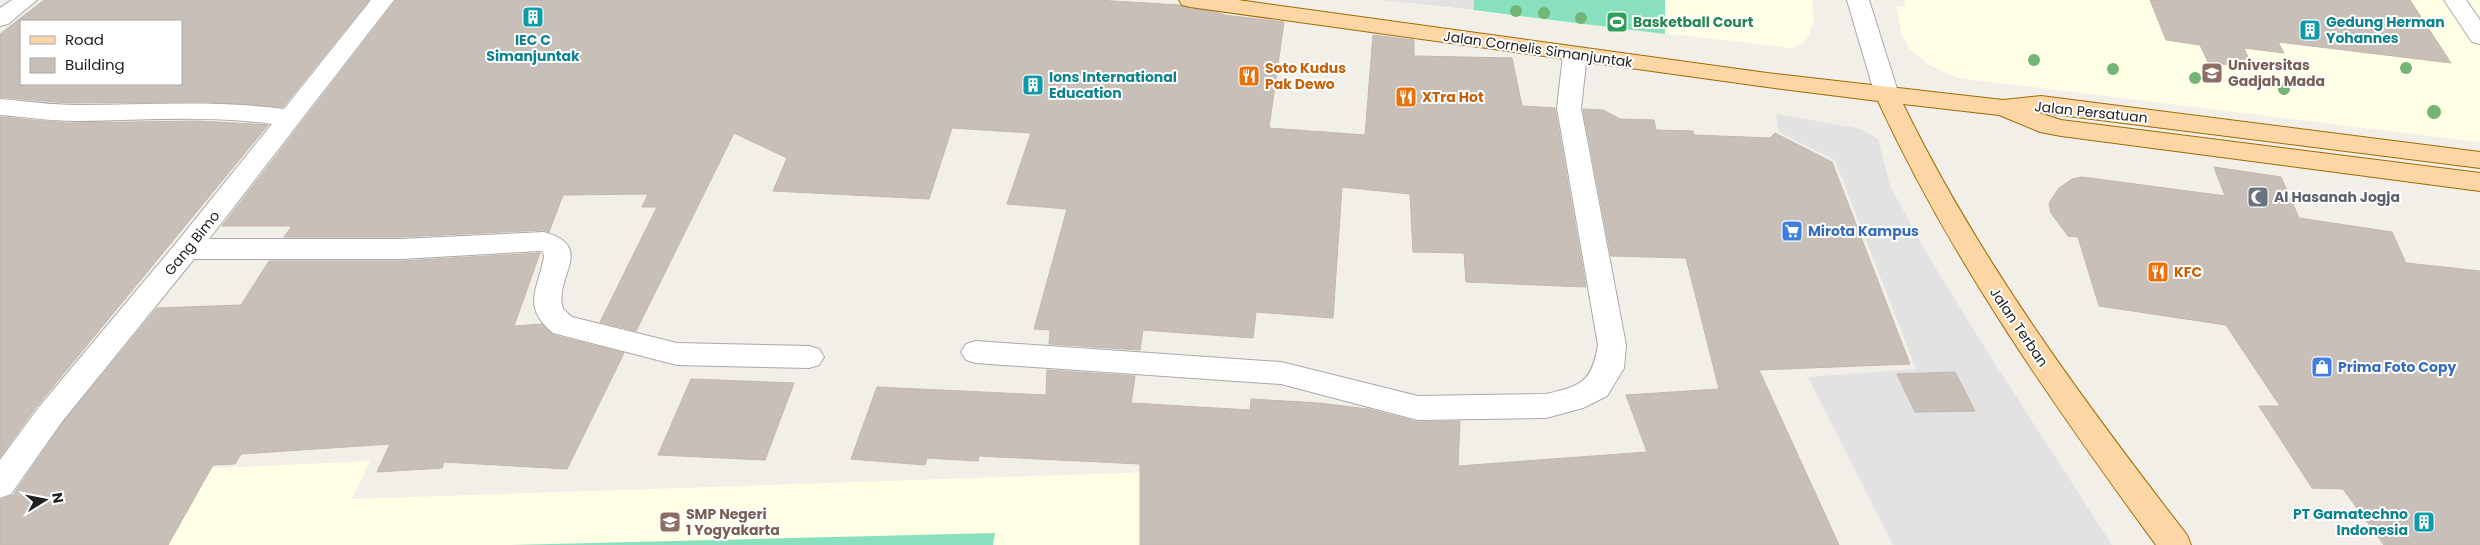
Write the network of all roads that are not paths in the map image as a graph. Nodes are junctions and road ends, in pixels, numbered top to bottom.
1 (26, 0) edge
2 (383, 0) edge
3 (1190, 0) edge
4 (1858, 0) edge
5 (2454, 0) edge
6 (1233, 3) edge
7 (0, 19) edge
8 (2480, 37) edge
9 (1575, 54) junction
10 (1887, 95) junction
11 (0, 107) edge
12 (2003, 108) junction
13 (290, 118) junction
14 (2480, 160) edge
15 (2480, 182) edge
16 (187, 249) junction
17 (976, 352) dead end
18 (809, 357) dead end
19 (0, 485) edge
20 (2175, 545) edge

1 - 7 street
2 - 13 street, Gang Bimo
3 - 6 main road, Jalan Cornelis Simanjuntak
4 - 10 street
5 - 8 street
6 - 9 main road, Jalan Cornelis Simanjuntak
9 - 10 main road, Jalan Cornelis Simanjuntak
9 - 17 street
10 - 12 main road, Jalan Cornelis Simanjuntak
10 - 20 main road, Jalan Terban
11 - 13 street
12 - 14 main road, Jalan Persatuan
12 - 15 main road, Jalan Persatuan
13 - 16 street, Gang Bimo
16 - 18 street
16 - 19 street, Gang Bimo

